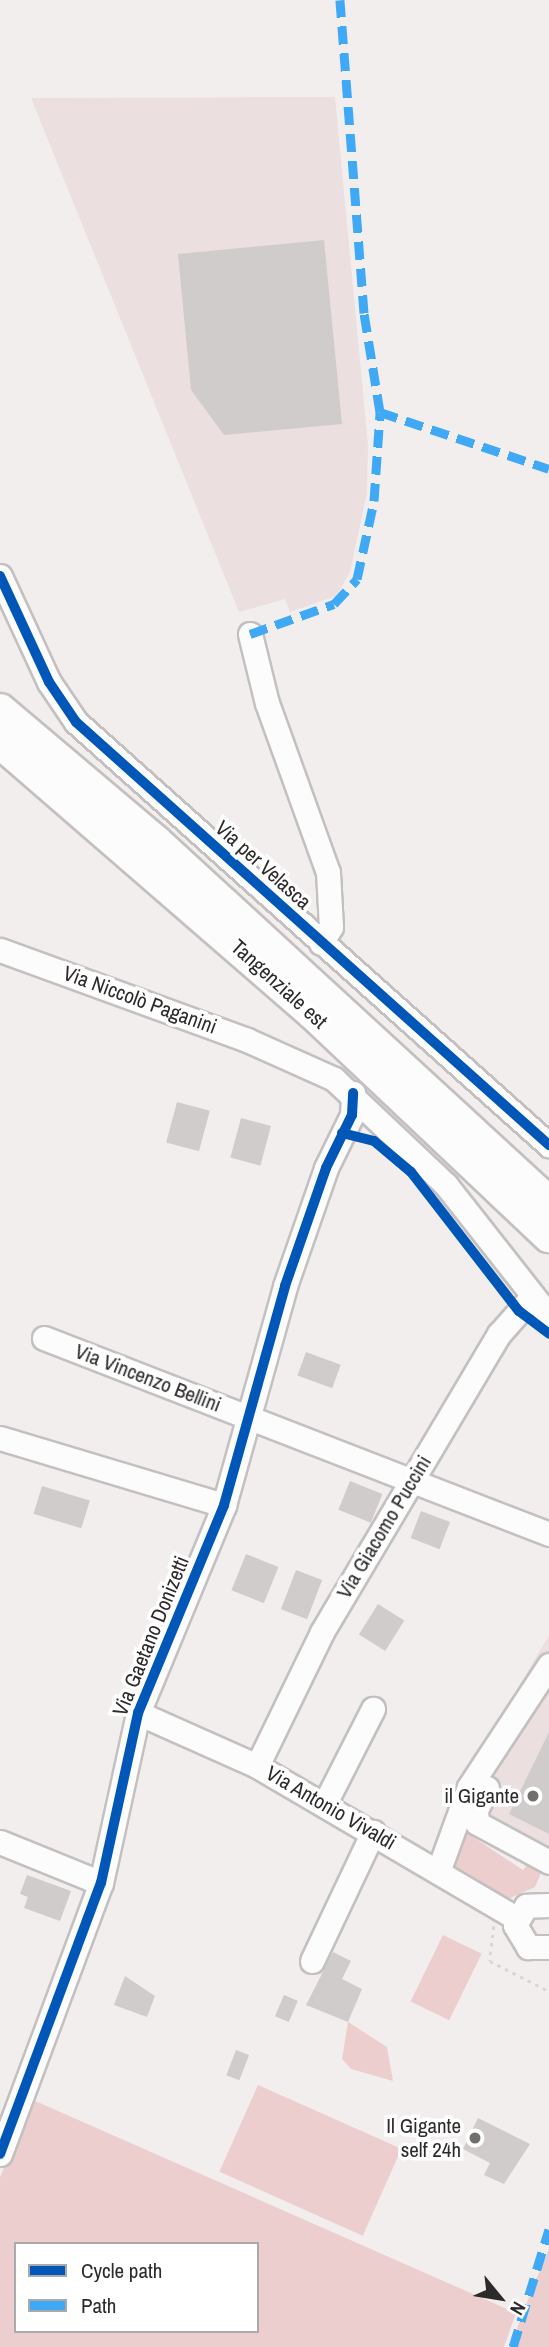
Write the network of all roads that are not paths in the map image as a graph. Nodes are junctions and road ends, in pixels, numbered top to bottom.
1 (0, 576) edge
2 (250, 634) dead end
3 (3, 718) edge
4 (321, 943) junction
5 (0, 950) edge
6 (358, 1102) junction
7 (549, 1145) edge
8 (549, 1203) edge
9 (549, 1236) edge
10 (530, 1299) junction
11 (549, 1316) edge
12 (44, 1338) dead end
13 (252, 1418) junction
14 (0, 1438) edge
15 (409, 1484) junction
16 (224, 1504) junction
17 (549, 1534) edge
18 (549, 1665) edge
19 (549, 1689) edge
20 (373, 1709) dead end
21 (138, 1713) junction
22 (257, 1766) junction
23 (324, 1805) junction
24 (373, 1832) junction
25 (0, 1842) edge
26 (549, 1862) edge
27 (438, 1872) junction
28 (101, 1883) junction
29 (549, 1905) edge
30 (505, 1919) junction
31 (549, 1947) edge
32 (312, 1961) dead end
33 (0, 2154) edge

1 - 4 street, Via per Velasca
2 - 4 street
3 - 8 highway, Tangenziale est
3 - 9 highway, Tangenziale est
4 - 7 street, Via per Velasca
5 - 6 street, Via Niccolò Paganini
6 - 10 street, Via Niccolò Paganini
6 - 13 street, Via Gaetano Donizetti
10 - 11 street, Via Niccolò Paganini
10 - 15 street, Via Giacomo Puccini
12 - 13 street, Via Vincenzo Bellini
13 - 15 street, Via Vincenzo Bellini
13 - 16 street, Via Gaetano Donizetti
14 - 16 street
15 - 17 street, Via Vincenzo Bellini
15 - 22 street, Via Giacomo Puccini
16 - 21 street, Via Gaetano Donizetti
18 - 27 street
19 - 26 street
20 - 23 street
21 - 22 street, Via Antonio Vivaldi
21 - 28 street, Via Gaetano Donizetti
22 - 23 street, Via Antonio Vivaldi
23 - 24 street, Via Antonio Vivaldi
24 - 27 street, Via Antonio Vivaldi
24 - 32 street
25 - 28 street
27 - 30 street, Via Antonio Vivaldi
28 - 33 street, Via Gaetano Donizetti
29 - 30 street
30 - 31 street, Via Antonio Vivaldi

